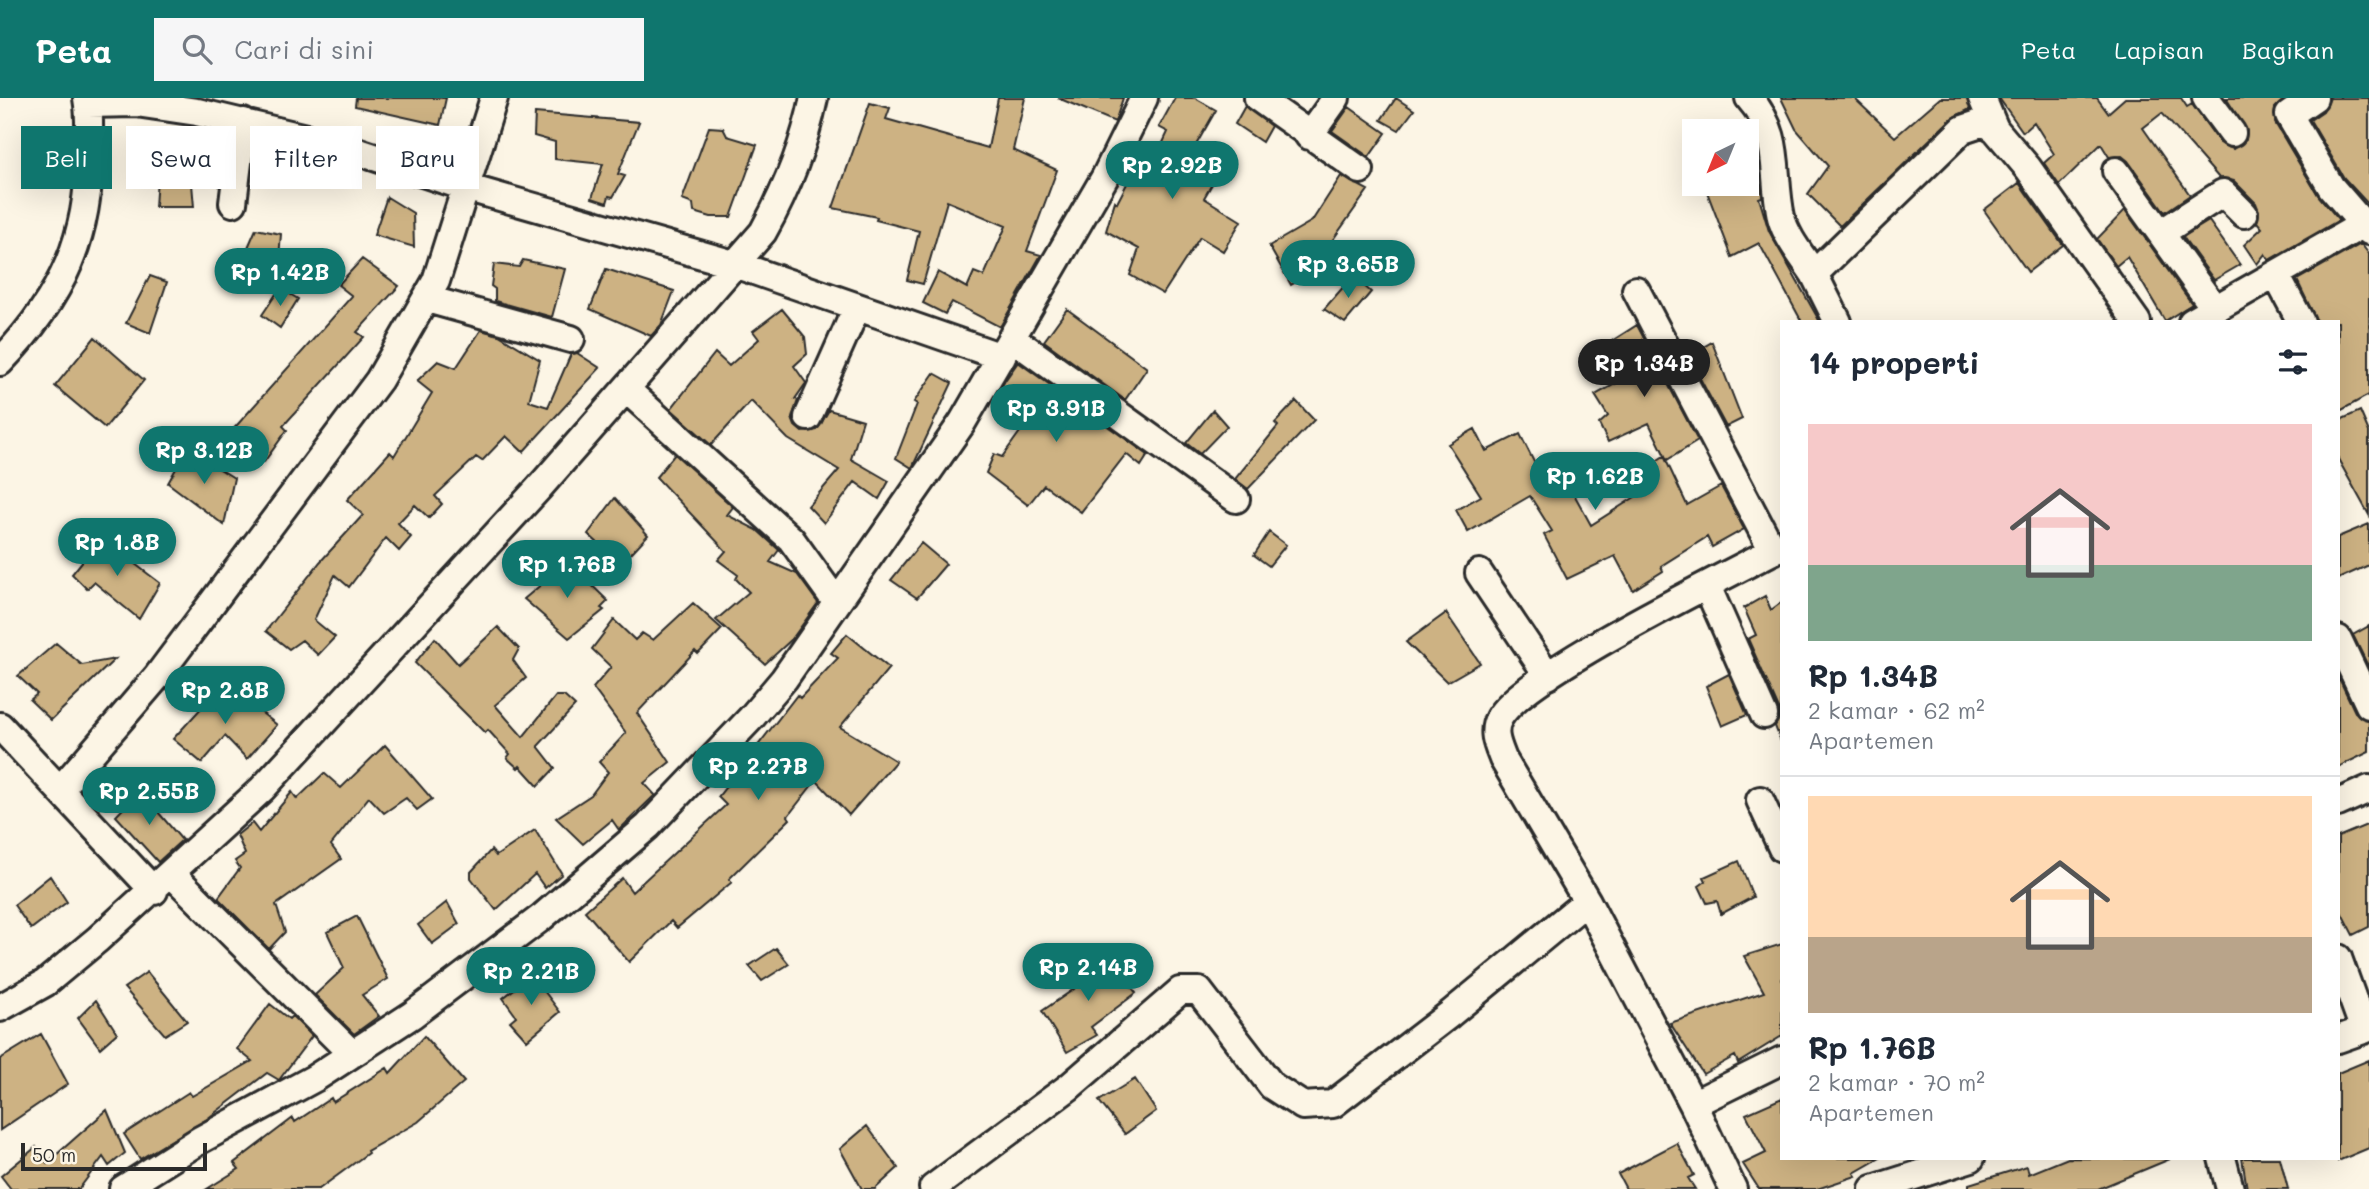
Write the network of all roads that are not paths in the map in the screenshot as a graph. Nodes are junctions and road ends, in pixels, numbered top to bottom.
1 (494, 98) edge
2 (814, 98) edge
3 (1144, 98) edge
4 (1258, 98) edge
5 (1336, 98) edge
6 (1749, 98) edge
7 (1982, 98) edge
8 (2206, 98) edge
9 (2314, 98) edge
10 (88, 101) edge
11 (243, 121) junction
12 (1995, 129) junction
13 (2232, 133) dead end
14 (1310, 136) junction
15 (479, 144) edge
16 (376, 158) edge
17 (1360, 170) dead end
18 (2116, 171) dead end
19 (464, 189) edge
20 (472, 189) edge
21 (233, 203) dead end
22 (2244, 214) dead end
23 (2368, 225) edge
24 (2161, 233) junction
25 (737, 265) junction
26 (1814, 274) junction
27 (2276, 275) junction
28 (1636, 290) dead end
29 (426, 299) junction
30 (857, 307) junction
31 (2215, 309) junction
32 (1837, 320) edge
33 (2136, 320) edge
34 (2196, 320) edge
35 (2300, 320) edge
36 (571, 339) dead end
37 (1007, 348) junction
38 (0, 362) edge
39 (626, 389) junction
40 (808, 417) dead end
41 (1236, 499) dead end
42 (1777, 548) edge
43 (1479, 573) dead end
44 (1707, 586) junction
45 (837, 603) junction
46 (2340, 643) edge
47 (1548, 676) junction
48 (2369, 705) edge
49 (1764, 715) dead end
50 (0, 726) edge
51 (2369, 789) edge
52 (60, 790) junction
53 (1760, 800) dead end
54 (2340, 802) edge
55 (1780, 844) edge
56 (163, 883) junction
57 (1587, 901) junction
58 (2340, 963) edge
59 (0, 1008) edge
60 (2367, 1029) edge
61 (2340, 1038) edge
62 (352, 1054) junction
63 (1780, 1061) edge
64 (1693, 1104) junction
65 (1965, 1160) edge
66 (2223, 1160) edge
67 (933, 1188) edge
68 (122, 1189) edge
69 (1733, 1189) edge
70 (1873, 1189) edge
71 (2230, 1189) edge

1 - 15 street
2 - 25 street
3 - 37 street
4 - 14 street
5 - 14 street
6 - 26 street
7 - 12 street
8 - 13 street
9 - 23 street
10 - 11 street
10 - 38 street
11 - 16 street
11 - 21 street
12 - 26 street
12 - 33 street
14 - 17 street
18 - 24 street
19 - 29 street
20 - 25 street
22 - 24 street
23 - 27 street
24 - 31 street
25 - 30 street
25 - 39 street
26 - 32 street
27 - 31 street
27 - 35 street
28 - 42 street
29 - 36 street
29 - 52 street
30 - 37 street
30 - 40 street
31 - 34 street
37 - 41 street
37 - 45 street
39 - 45 street
39 - 56 street
42 - 44 street
43 - 47 street
44 - 47 street
44 - 49 street
45 - 62 street
46 - 48 street
47 - 57 street
50 - 52 street
51 - 54 street
52 - 56 street
53 - 55 street
56 - 59 street
56 - 62 street
57 - 64 street
57 - 67 street
58 - 60 street
60 - 61 street
62 - 68 street
63 - 64 street
64 - 69 street
65 - 70 street
66 - 71 street

